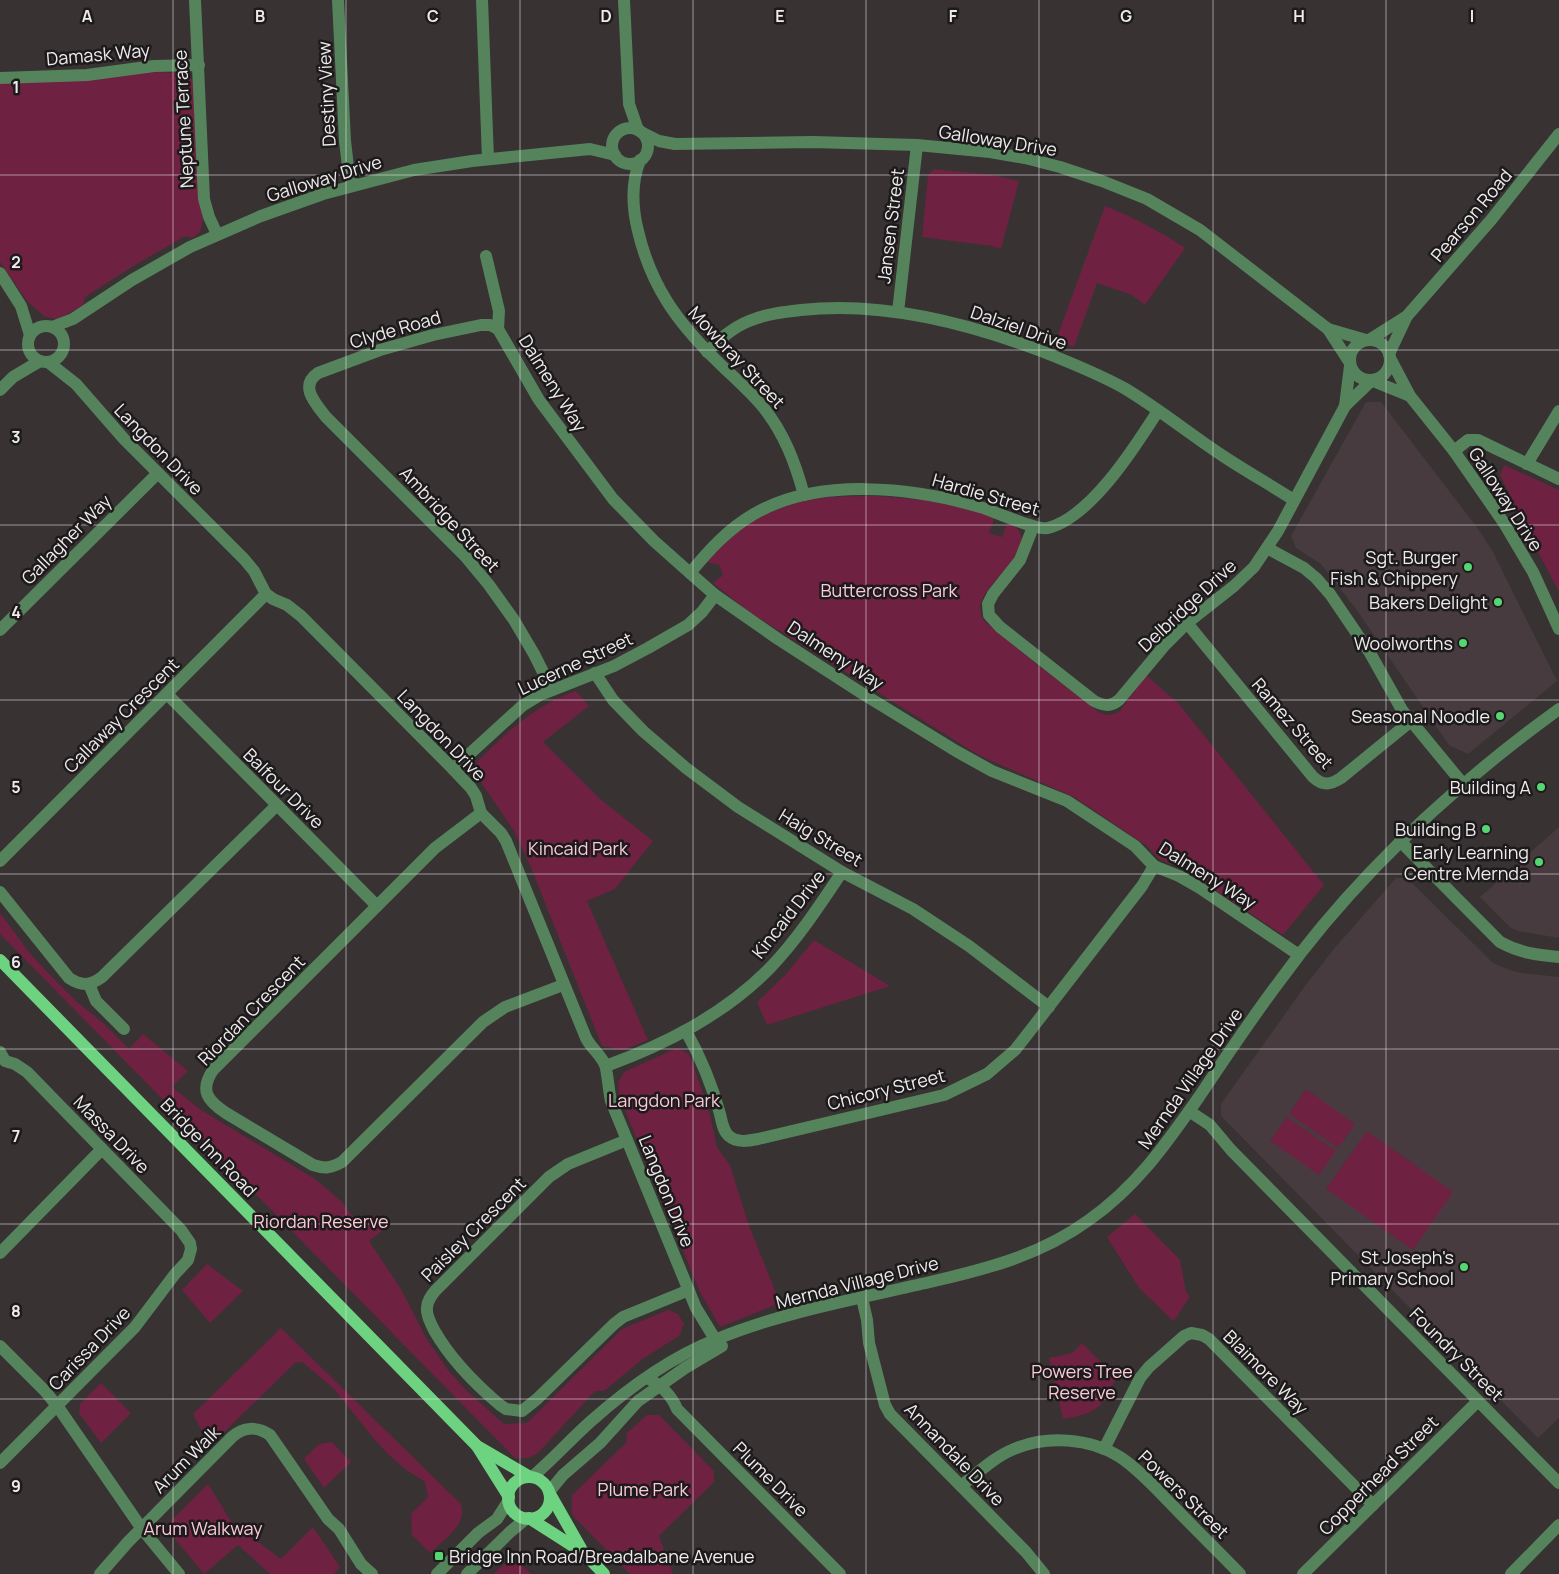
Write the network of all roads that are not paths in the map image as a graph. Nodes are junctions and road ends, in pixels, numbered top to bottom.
1 (195, 0) edge
2 (338, 0) edge
3 (482, 0) edge
4 (624, 0) edge
5 (199, 65) junction
6 (0, 78) edge
7 (628, 104) junction
8 (640, 131) junction
9 (618, 133) junction
10 (1559, 134) edge
11 (675, 144) junction
12 (917, 144) junction
13 (590, 149) junction
14 (616, 157) junction
15 (488, 158) junction
16 (642, 158) junction
17 (353, 185) junction
18 (632, 186) junction
19 (217, 234) junction
20 (486, 256) dead end
21 (0, 273) edge
22 (21, 306) junction
23 (90, 309) junction
24 (898, 312) junction
25 (1407, 316) junction
26 (49, 327) junction
27 (498, 329) junction
28 (1328, 329) junction
29 (29, 340) junction
30 (1368, 340) junction
31 (63, 347) junction
32 (707, 352) junction
33 (1390, 356) junction
34 (44, 362) junction
35 (1350, 364) junction
36 (13, 377) junction
37 (1372, 381) junction
38 (76, 384) junction
39 (308, 385) joint
40 (0, 390) edge
41 (1410, 396) junction
42 (1345, 406) junction
43 (1158, 411) junction
44 (1559, 411) edge
45 (1454, 451) junction
46 (1527, 464) junction
47 (158, 473) junction
48 (1559, 479) edge
49 (804, 495) junction
50 (1294, 500) junction
51 (1033, 527) junction
52 (1267, 548) junction
53 (690, 573) junction
54 (266, 594) junction
55 (715, 595) junction
56 (1187, 623) junction
57 (1559, 629) edge
58 (0, 630) edge
59 (595, 673) junction
60 (552, 690) junction
61 (167, 694) junction
62 (1559, 709) edge
63 (1411, 721) junction
64 (453, 769) junction
65 (1463, 784) junction
66 (277, 805) junction
67 (481, 813) junction
68 (1400, 841) junction
69 (0, 861) edge
70 (1154, 866) junction
71 (842, 872) junction
72 (0, 892) edge
73 (377, 906) junction
74 (1299, 955) junction
75 (1559, 957) edge
76 (0, 960) edge
77 (89, 984) junction
78 (563, 985) junction
79 (1049, 1007) junction
80 (124, 1029) dead end
81 (686, 1031) junction
82 (2, 1059) edge
83 (606, 1066) junction
84 (1187, 1114) junction
85 (627, 1140) junction
86 (102, 1149) junction
87 (191, 1248) joint
88 (0, 1252) edge
89 (689, 1290) junction
90 (858, 1299) junction
91 (712, 1344) junction
92 (0, 1346) edge
93 (653, 1384) junction
94 (1478, 1401) junction
95 (58, 1407) junction
96 (477, 1446) junction
97 (1104, 1449) junction
98 (0, 1464) edge
99 (531, 1477) junction
100 (1559, 1483) edge
101 (961, 1486) junction
102 (549, 1493) junction
103 (509, 1498) junction
104 (1372, 1505) junction
105 (528, 1518) junction
106 (1559, 1525) edge
107 (142, 1528) junction
108 (583, 1552) junction
109 (100, 1574) edge
110 (178, 1574) edge
111 (372, 1574) edge
112 (437, 1574) edge
113 (467, 1574) edge
114 (604, 1574) edge
115 (840, 1574) edge
116 (1044, 1574) edge
117 (1240, 1574) edge
118 (1303, 1574) edge
119 (1511, 1574) edge

1 - 5 street, Neptune Terrace
2 - 17 street, Destiny View
3 - 15 street
4 - 7 street
5 - 6 street, Damask Way
5 - 19 street, Neptune Terrace
7 - 8 street
7 - 9 street
8 - 9 street
8 - 11 street, Galloway Drive
8 - 16 street
9 - 13 street, Galloway Drive
9 - 14 street
10 - 25 street, Pearson Road
11 - 12 street, Galloway Drive
11 - 16 street, Galloway Drive
12 - 24 street, Jansen Street
12 - 28 street, Galloway Drive
13 - 14 street, Galloway Drive
13 - 15 street, Galloway Drive
14 - 16 street
14 - 18 street, Mowbray Street
15 - 17 street, Galloway Drive
16 - 18 street, Mowbray Street
17 - 19 street, Galloway Drive
18 - 32 street, Mowbray Street
19 - 23 street, Galloway Drive
20 - 27 street, Dalmeny Way
21 - 22 street
22 - 26 street
22 - 29 street
23 - 26 street, Galloway Drive
23 - 31 street, Galloway Drive
24 - 32 street, Dalziel Drive
24 - 43 street, Dalziel Drive
25 - 30 street, Pearson Road
25 - 33 street, Pearson Road
26 - 29 street
26 - 31 street
27 - 39 street, Clyde Road
27 - 53 street, Dalmeny Way
28 - 30 street, Galloway Drive
28 - 35 street, Galloway Drive
29 - 34 street
29 - 36 street
30 - 33 street
30 - 35 street
31 - 34 street
31 - 38 street, Langdon Drive
32 - 49 street, Mowbray Street
33 - 37 street
33 - 41 street, Galloway Drive
34 - 36 street
34 - 38 street, Langdon Drive
35 - 37 street
35 - 42 street, Delbridge Drive
36 - 40 street
37 - 41 street, Galloway Drive
37 - 42 street, Delbridge Drive
38 - 47 street, Langdon Drive
39 - 60 street, Ambridge Street
41 - 45 street, Galloway Drive
42 - 50 street, Delbridge Drive
43 - 50 street, Dalziel Drive
43 - 51 street, Hardie Street
44 - 46 street
45 - 46 street
45 - 57 street, Galloway Drive
46 - 48 street
47 - 54 street, Langdon Drive
47 - 58 street, Gallagher Way
49 - 51 street, Hardie Street
49 - 53 street, Hardie Street
50 - 52 street, Delbridge Drive
51 - 56 street, Delbridge Drive
52 - 56 street, Delbridge Drive
52 - 63 street
53 - 55 street, Dalmeny Way
54 - 61 street, Callaway Crescent
54 - 64 street, Langdon Drive
55 - 59 street, Lucerne Street
55 - 70 street, Dalmeny Way
56 - 63 street, Ramez Street
59 - 60 street, Lucerne Street
59 - 71 street, Haig Street
60 - 64 street, Lucerne Street
61 - 66 street, Balfour Drive
61 - 69 street, Callaway Crescent
62 - 65 street, Mernda Village Drive
63 - 65 street
64 - 67 street, Langdon Drive
65 - 68 street, Mernda Village Drive
66 - 73 street, Balfour Drive
66 - 77 street
67 - 73 street, Riordan Crescent
67 - 78 street, Langdon Drive
68 - 74 street, Mernda Village Drive
68 - 75 street
70 - 74 street, Dalmeny Way
70 - 79 street, Chicory Street
71 - 79 street, Haig Street
71 - 81 street, Kincaid Drive
72 - 77 street
73 - 78 street, Riordan Crescent
74 - 84 street, Mernda Village Drive
76 - 96 main road, Bridge Inn Road
77 - 80 street
78 - 83 street, Langdon Drive
79 - 81 street, Chicory Street
81 - 83 street, Kincaid Drive
82 - 86 street, Massa Drive
83 - 85 street, Langdon Drive
84 - 90 street, Mernda Village Drive
84 - 94 street, Foundry Street
85 - 89 street, Langdon Drive
85 - 89 street, Paisley Crescent
86 - 87 street, Massa Drive
86 - 88 street
87 - 95 street, Carissa Drive
89 - 91 street, Langdon Drive
90 - 91 street, Mernda Village Drive
90 - 101 street, Annandale Drive
91 - 93 street, Mernda Village Drive
92 - 95 street
93 - 99 street, Mernda Village Drive
93 - 102 street, Mernda Village Drive
93 - 115 street, Plume Drive
94 - 100 street, Foundry Street
94 - 104 street, Copperhead Street
95 - 98 street, Carissa Drive
95 - 107 street
96 - 99 main road, Bridge Inn Road
96 - 103 main road, Bridge Inn Road
97 - 101 street, Powers Street
97 - 104 street, Blaimore Way
97 - 117 street, Powers Street
99 - 102 main road
99 - 103 main road
101 - 116 street, Annandale Drive
102 - 105 main road
102 - 108 main road
103 - 105 main road
103 - 112 street
104 - 118 street, Copperhead Street
105 - 108 main road
105 - 113 street
106 - 119 street
107 - 109 street, Arum Walk
107 - 110 street
107 - 111 street, Arum Walk
108 - 114 main road

